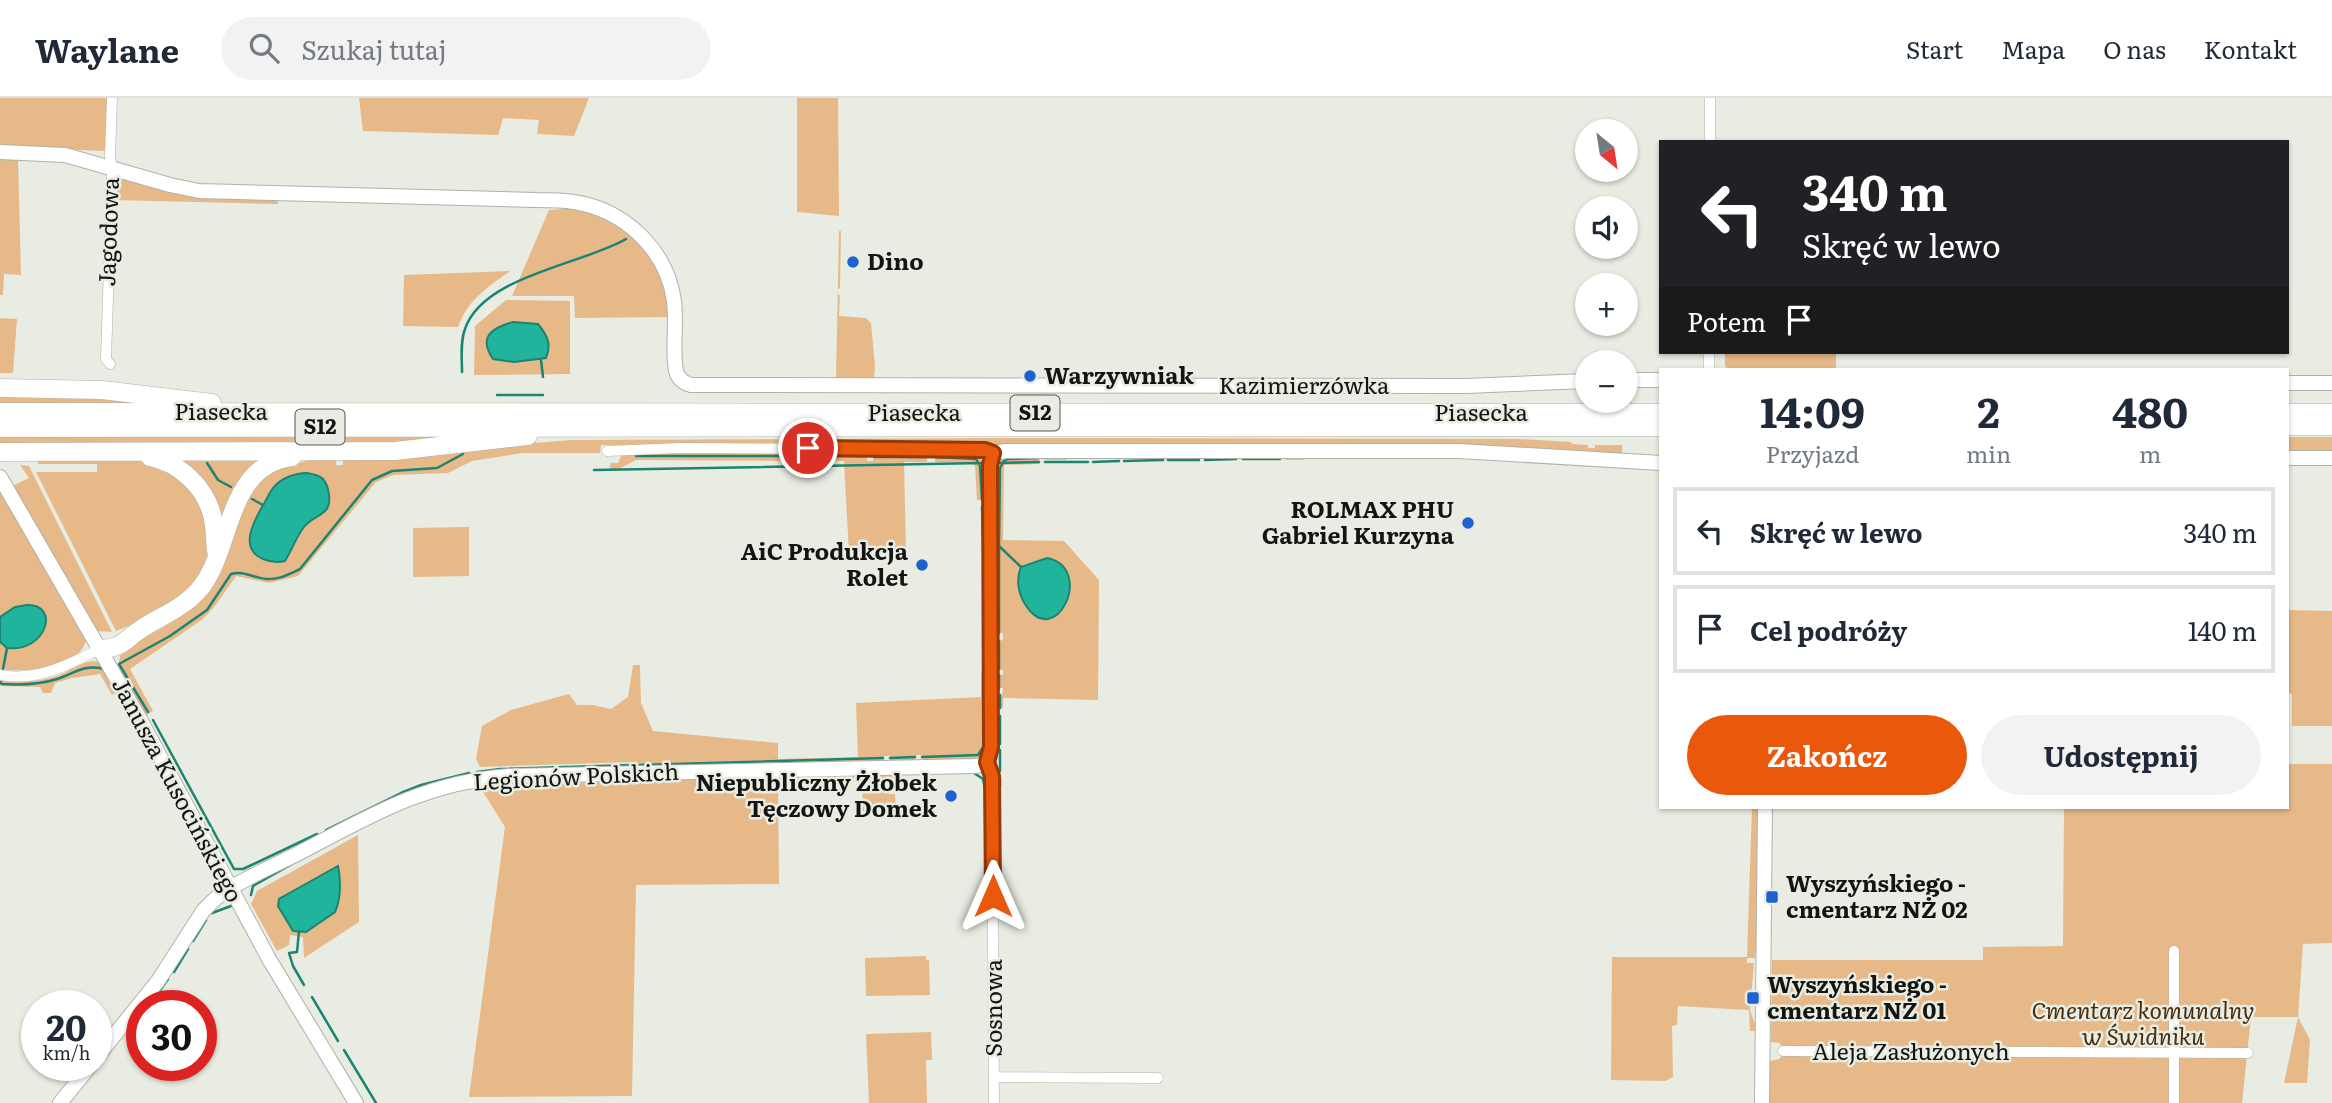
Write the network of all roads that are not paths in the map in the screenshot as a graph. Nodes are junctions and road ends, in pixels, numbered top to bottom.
1 (112, 98) edge
2 (1710, 98) edge
3 (1710, 140) edge
4 (0, 152) edge
5 (111, 168) junction
6 (110, 364) dead end
7 (1638, 380) edge
8 (1659, 380) edge
9 (1575, 381) edge
10 (2289, 383) edge
11 (2332, 383) edge
12 (0, 388) edge
13 (0, 412) edge
14 (274, 412) junction
15 (1659, 413) edge
16 (2289, 413) edge
17 (2332, 413) edge
18 (2289, 426) edge
19 (2332, 426) edge
20 (640, 427) junction
21 (1659, 427) edge
22 (0, 428) edge
23 (607, 451) dead end
24 (0, 452) edge
25 (334, 452) junction
26 (127, 453) junction
27 (993, 453) junction
28 (2289, 458) edge
29 (2332, 458) edge
30 (1659, 463) edge
31 (4, 483) edge
32 (216, 555) junction
33 (99, 649) junction
34 (0, 675) edge
35 (987, 762) junction
36 (1765, 809) edge
37 (230, 889) junction
38 (2174, 951) dead end
39 (112, 1038) edge
40 (1783, 1051) dead end
41 (2174, 1052) junction
42 (2248, 1053) dead end
43 (994, 1077) junction
44 (1158, 1078) dead end
45 (78, 1081) edge
46 (60, 1103) edge
47 (356, 1103) edge
48 (994, 1103) edge
49 (1762, 1103) edge
50 (2174, 1103) edge

1 - 5 street, Jagodowa
2 - 3 street
4 - 5 street
5 - 6 street, Jagodowa
5 - 9 street, Kazimierzówka
7 - 8 street
10 - 11 street
12 - 14 highway
13 - 14 highway, Piasecka / S12
14 - 15 highway, Piasecka / S12
16 - 17 highway
18 - 19 highway
20 - 21 highway, Piasecka / S12
20 - 22 highway, Piasecka / S12
20 - 25 highway
23 - 27 street
24 - 26 highway
25 - 26 highway
25 - 32 highway
26 - 32 highway
27 - 30 street
27 - 35 street, Sosnowa
28 - 29 street
31 - 33 street, Janusza Kusocińskiego
32 - 33 highway
33 - 34 street
33 - 37 street, Janusza Kusocińskiego
35 - 37 street, Legionów Polskich
35 - 43 street, Sosnowa
36 - 49 street
37 - 39 street, Legionów Polskich
37 - 47 street, Janusza Kusocińskiego
38 - 41 street
40 - 41 street, Aleja Zasłużonych
41 - 42 street, Aleja Zasłużonych
41 - 50 street
43 - 44 street
43 - 48 street, Sosnowa
45 - 46 street

